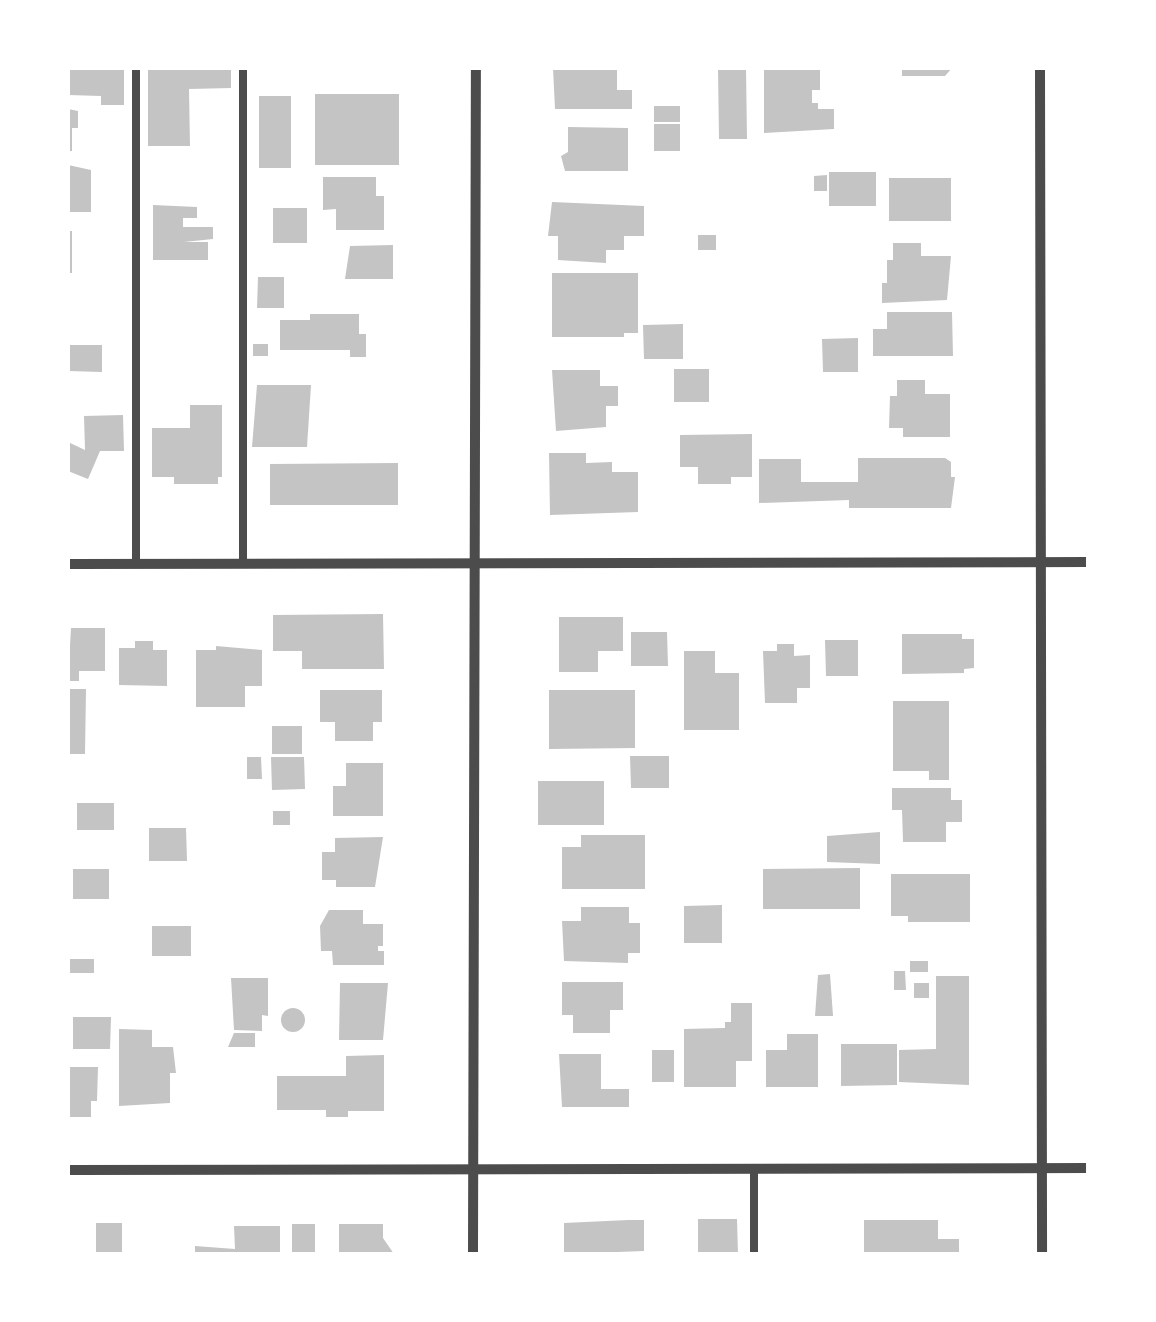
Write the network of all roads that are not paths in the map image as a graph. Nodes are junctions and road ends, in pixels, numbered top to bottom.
1 (136, 68) edge
2 (243, 68) edge
3 (476, 68) edge
4 (1040, 68) edge
5 (1041, 562) junction
6 (1088, 562) edge
7 (475, 563) junction
8 (68, 564) edge
9 (136, 564) junction
10 (243, 564) junction
11 (754, 1168) junction
12 (1042, 1168) junction
13 (1088, 1168) edge
14 (68, 1170) edge
15 (474, 1170) junction
16 (473, 1254) edge
17 (754, 1254) edge
18 (1042, 1254) edge

1 - 9 lane
2 - 10 lane
3 - 7 street
4 - 5 street
5 - 6 street
5 - 7 street
5 - 12 street
7 - 10 street
7 - 15 street
8 - 9 street
9 - 10 street
11 - 12 street
11 - 15 street
11 - 17 lane
12 - 13 street
12 - 18 street
14 - 15 street
15 - 16 street

